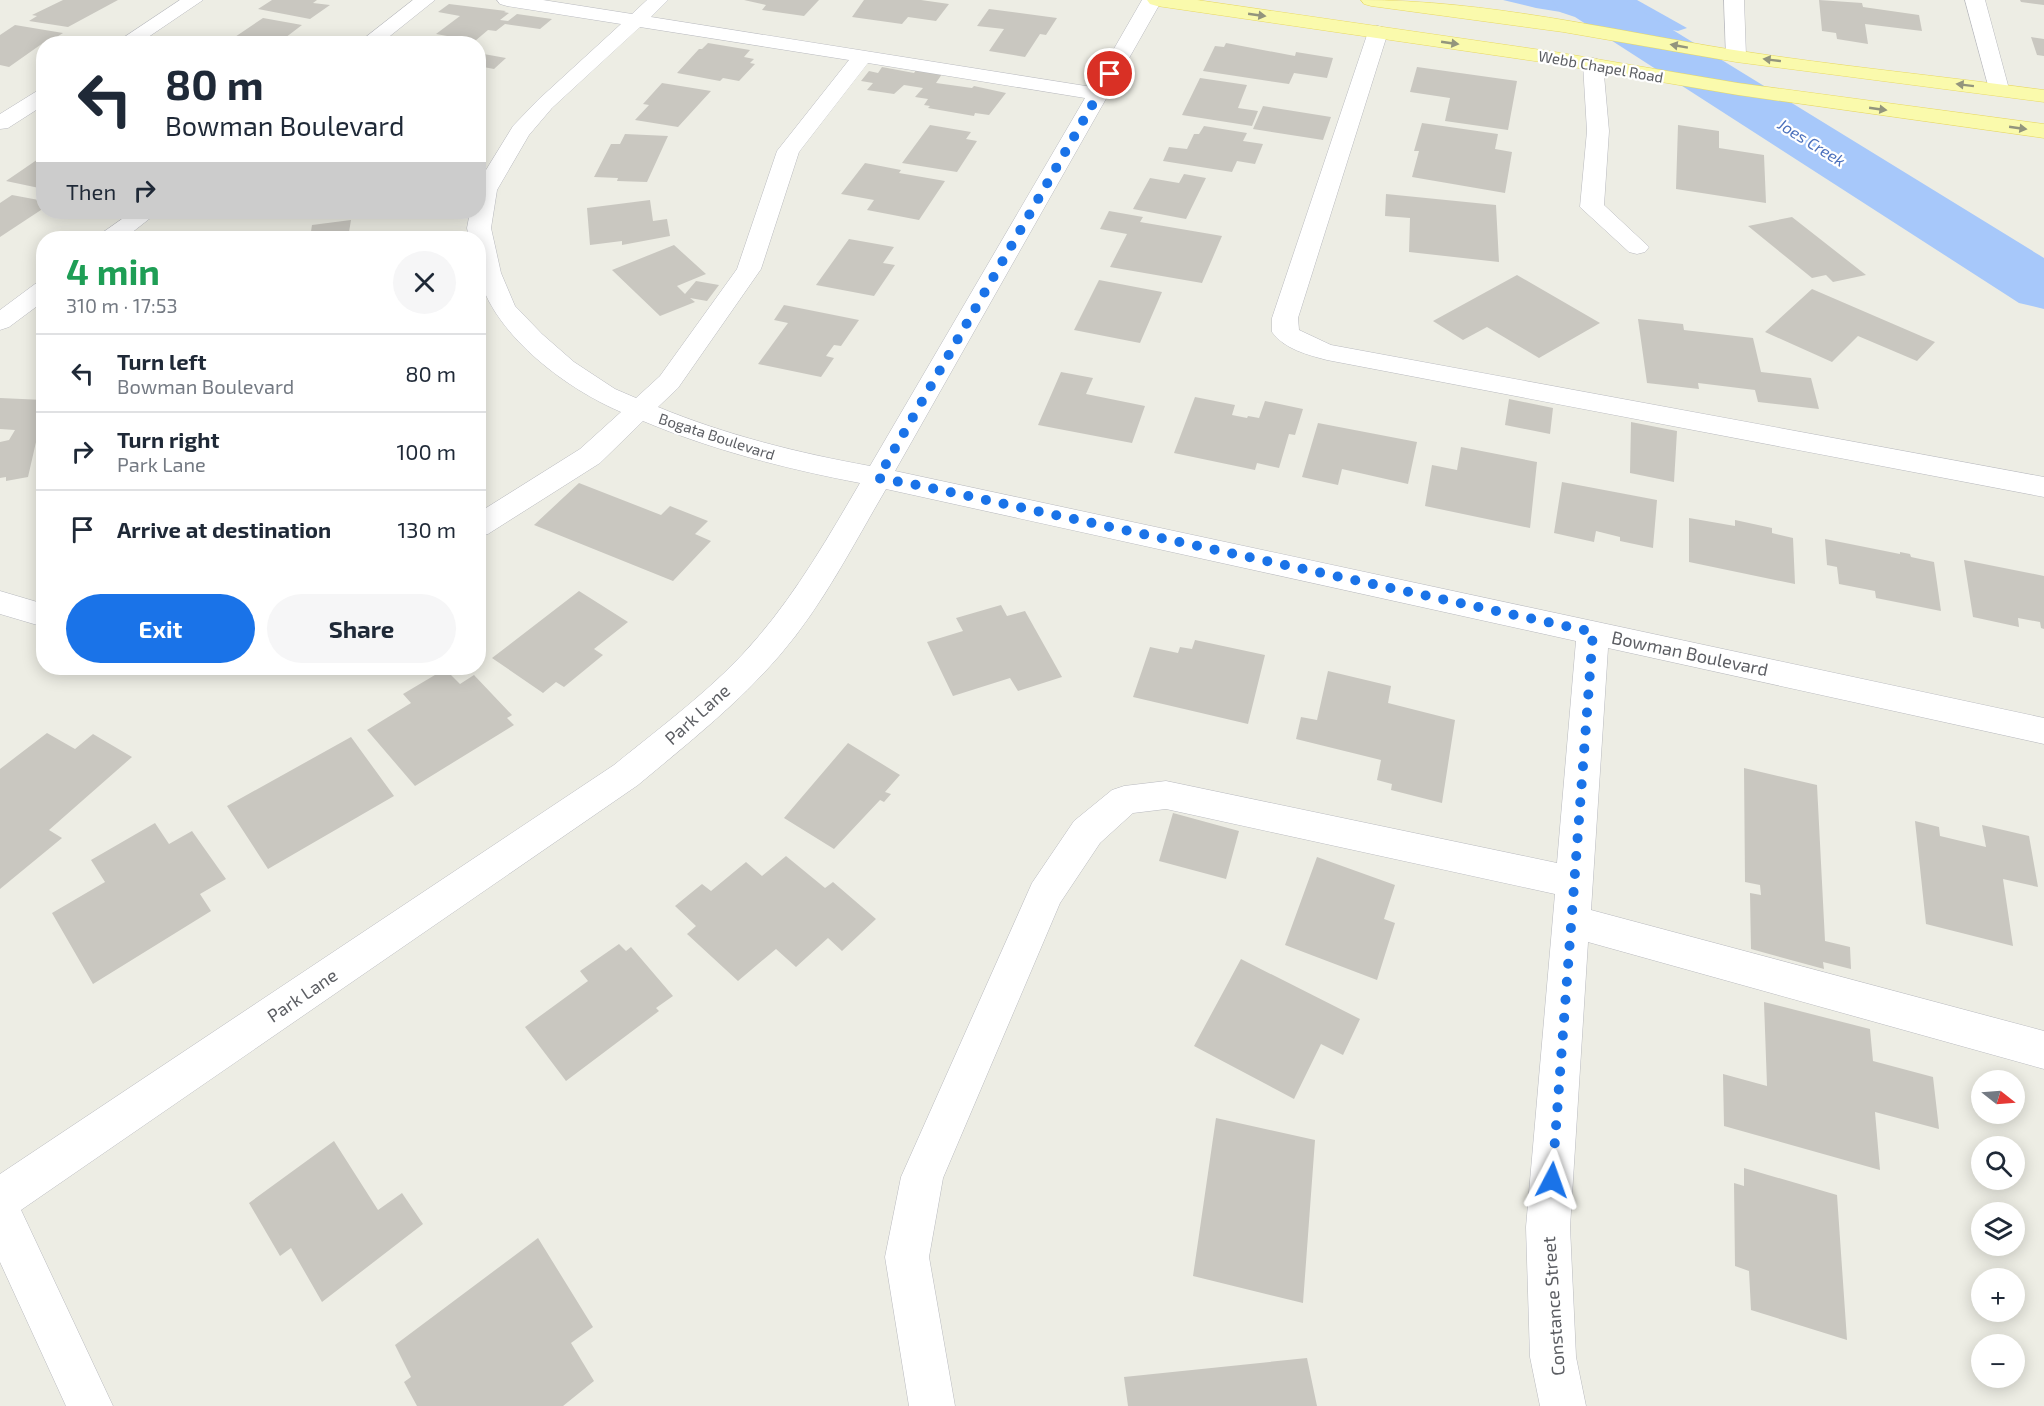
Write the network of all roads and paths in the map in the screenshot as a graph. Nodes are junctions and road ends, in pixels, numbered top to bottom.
1 (192, 0) edge
2 (425, 0) edge
3 (507, 0) edge
4 (658, 0) edge
5 (1152, 0) edge
6 (1157, 0) edge
7 (1371, 0) edge
8 (1734, 0) edge
9 (1975, 0) edge
10 (637, 20) junction
11 (1378, 32) junction
12 (136, 36) edge
13 (378, 36) edge
14 (1594, 47) junction
15 (863, 56) junction
16 (1737, 56) junction
17 (1738, 89) junction
18 (1999, 89) junction
19 (1099, 94) junction
20 (2044, 96) edge
21 (36, 100) edge
22 (0, 123) edge
23 (2044, 131) edge
24 (486, 184) edge
25 (136, 219) edge
26 (120, 231) edge
27 (1637, 247) dead end
28 (486, 260) edge
29 (36, 295) edge
30 (504, 309) junction
31 (486, 315) edge
32 (0, 322) edge
33 (640, 410) junction
34 (878, 478) junction
35 (2044, 487) edge
36 (486, 522) edge
37 (0, 602) edge
38 (36, 613) edge
39 (1593, 632) junction
40 (2044, 731) edge
41 (1574, 882) junction
42 (1571, 921) junction
43 (2044, 1050) edge
44 (0, 1199) edge
45 (0, 1214) edge
46 (90, 1406) edge
47 (932, 1406) edge
48 (1563, 1406) edge

1 - 12 street
2 - 13 street
3 - 10 street
4 - 10 street, Bogata Boulevard
5 - 19 street, Park Lane
6 -> 11 main road, Webb Chapel Road
7 - 14 main road, Webb Chapel Road
8 - 16 street
9 - 18 street
10 - 15 street
10 - 24 street, Bogata Boulevard
11 -> 14 main road, Webb Chapel Road
11 - 35 street
16 -> 14 main road, Webb Chapel Road
14 - 17 main road, Webb Chapel Road
14 - 27 street
15 - 19 street
15 - 33 street
16 - 17 main road
18 -> 16 main road, Webb Chapel Road
17 -> 23 main road, Webb Chapel Road
18 - 20 main road, Webb Chapel Road
19 - 34 street, Park Lane
21 - 22 street
25 - 26 street
28 - 30 street, Bogata Boulevard
29 - 32 street
30 - 31 street
30 - 33 street, Bogata Boulevard
33 - 34 street, Bogata Boulevard
33 - 36 street
34 - 39 street, Bowman Boulevard
34 - 44 street, Park Lane
37 - 38 street
39 - 40 street, Bowman Boulevard
39 - 41 street, Constance Street
41 - 42 street, Constance Street
41 - 47 street
42 - 43 street
42 - 48 street, Constance Street
45 - 46 street

